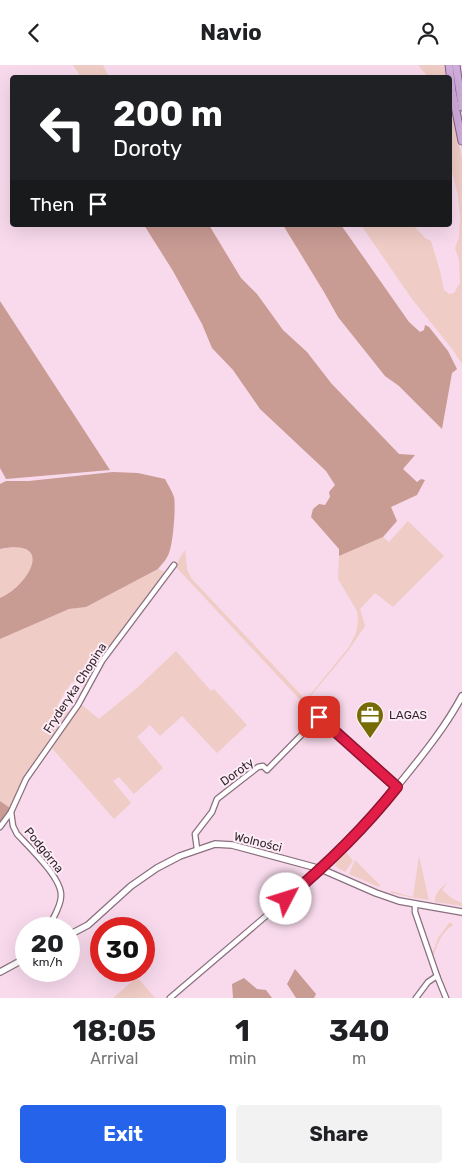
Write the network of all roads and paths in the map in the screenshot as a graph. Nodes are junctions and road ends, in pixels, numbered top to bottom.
1 (456, 65) edge
2 (452, 91) edge
3 (462, 107) edge
4 (462, 141) edge
5 (174, 565) dead end
6 (462, 696) edge
7 (397, 787) junction
8 (11, 812) junction
9 (0, 827) edge
10 (198, 849) junction
11 (321, 869) junction
12 (414, 904) junction
13 (462, 911) edge
14 (53, 917) edge
15 (80, 929) edge
16 (15, 964) edge
17 (0, 973) edge
18 (437, 976) junction
19 (170, 998) edge
20 (416, 998) edge
21 (446, 998) edge

1 - 3 main road
2 - 4 main road
5 - 8 street, Fryderyka Chopina
6 - 7 street
7 - 10 street, Doroty
7 - 11 street
8 - 9 street, Fryderyka Chopina
8 - 14 street, Podgórna
10 - 11 street, Wolności
10 - 15 street, Wolności
11 - 12 street, Wolności
11 - 19 street
12 - 13 street, Wolności
12 - 18 street
16 - 17 street
18 - 20 street
18 - 21 street

